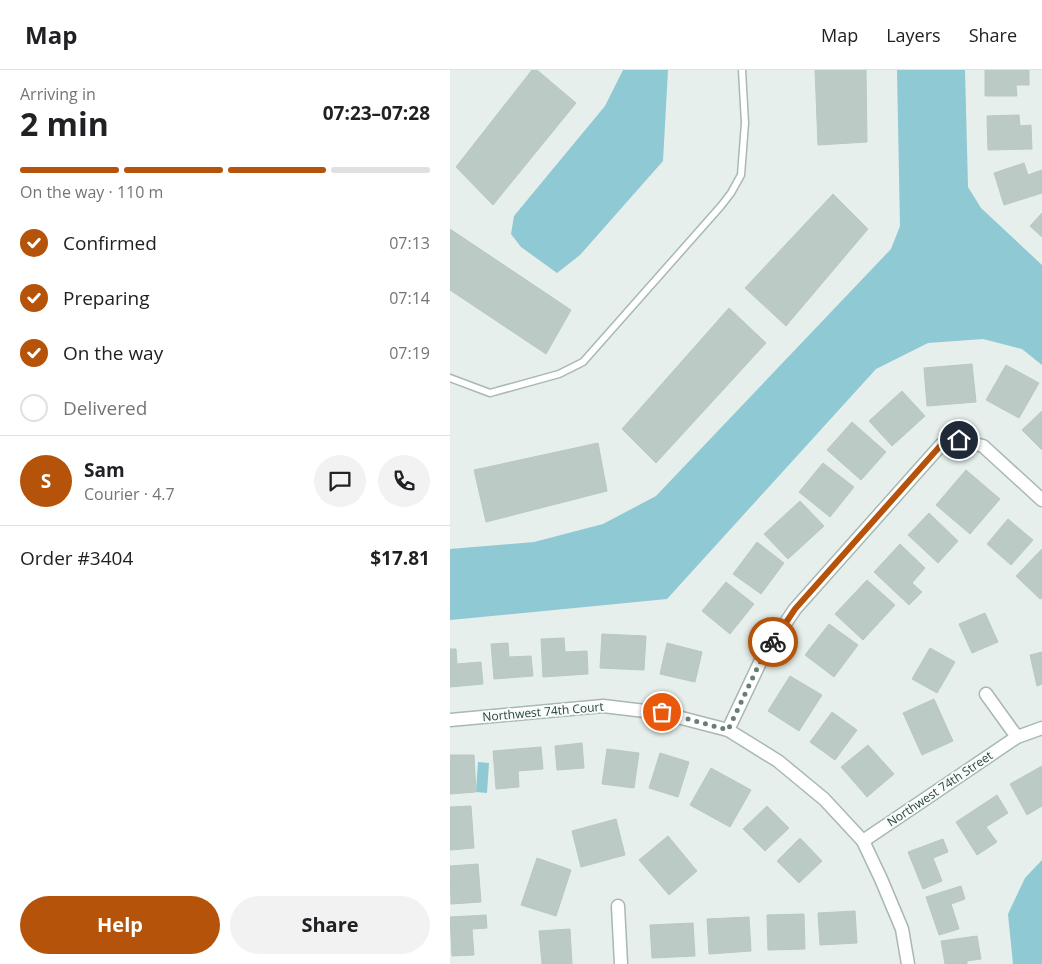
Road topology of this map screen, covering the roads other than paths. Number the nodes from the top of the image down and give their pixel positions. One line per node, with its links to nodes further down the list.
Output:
1 (742, 70): 2 (lane)
2 (450, 378)
3 (1042, 500): 7 (street)
4 (986, 694): 8 (street)
5 (450, 720): 7 (street, Northwest 74th Court)
6 (1042, 728): 8 (street, Northwest 74th Street)
7 (728, 730): 9 (street, Northwest 74th Court)
8 (1017, 737): 9 (street, Northwest 74th Street)
9 (863, 841): 12 (street, Northwest 74th Court)
10 (618, 906): 11 (street)
11 (621, 964)
12 (908, 964)

